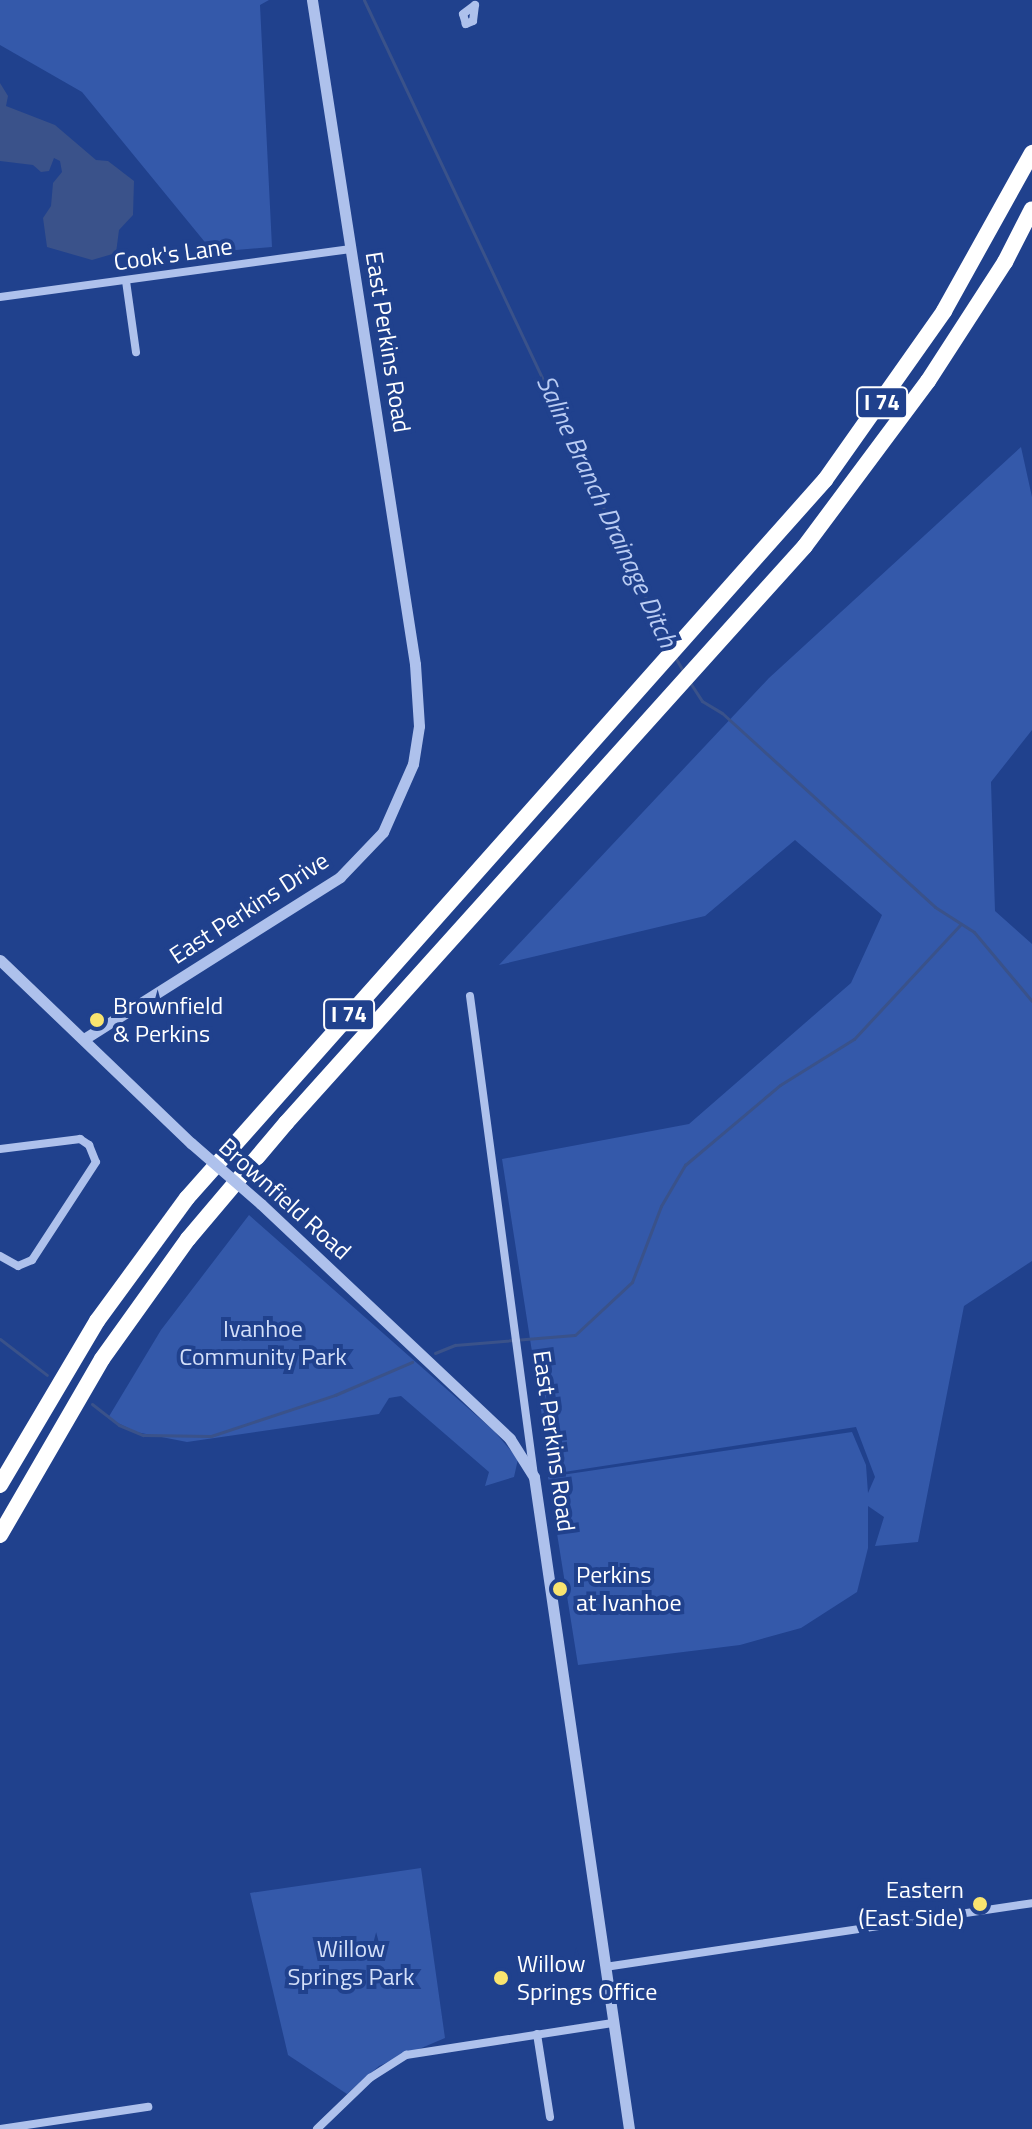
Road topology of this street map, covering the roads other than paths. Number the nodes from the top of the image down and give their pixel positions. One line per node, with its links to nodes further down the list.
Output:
1 (312, 0): 5 (street, East Perkins Road)
2 (1032, 153): 17 (highway, I 74)
3 (1032, 209): 6 (highway, I 74)
4 (1032, 226): 6 (highway)
5 (351, 249): 7 (street, Cook's Lane); 10 (street, East Perkins Road)
6 (1005, 262): 18 (highway, I 74)
7 (126, 281): 8 (street, Cook's Lane); 9 (street)
8 (0, 297)
9 (136, 352)
10 (418, 690): 13 (street, East Perkins Drive)
11 (0, 960): 13 (street, Brownfield Road)
12 (470, 996): 16 (street, East Perkins Road)
13 (84, 1039): 16 (street, Brownfield Road, bridge)
14 (0, 1149): 15 (street)
15 (0, 1256)
16 (534, 1477): 20 (street, East Perkins Road)
17 (0, 1485)
18 (0, 1535)
19 (1032, 1903): 20 (street)
20 (605, 1967): 21 (street, East Perkins Road)
21 (613, 2023): 22 (street); 27 (street, East Perkins Road)
22 (537, 2034): 24 (street); 26 (street)
23 (148, 2107): 25 (street)
24 (550, 2117)
25 (0, 2129)
26 (317, 2129)
27 (629, 2129)

